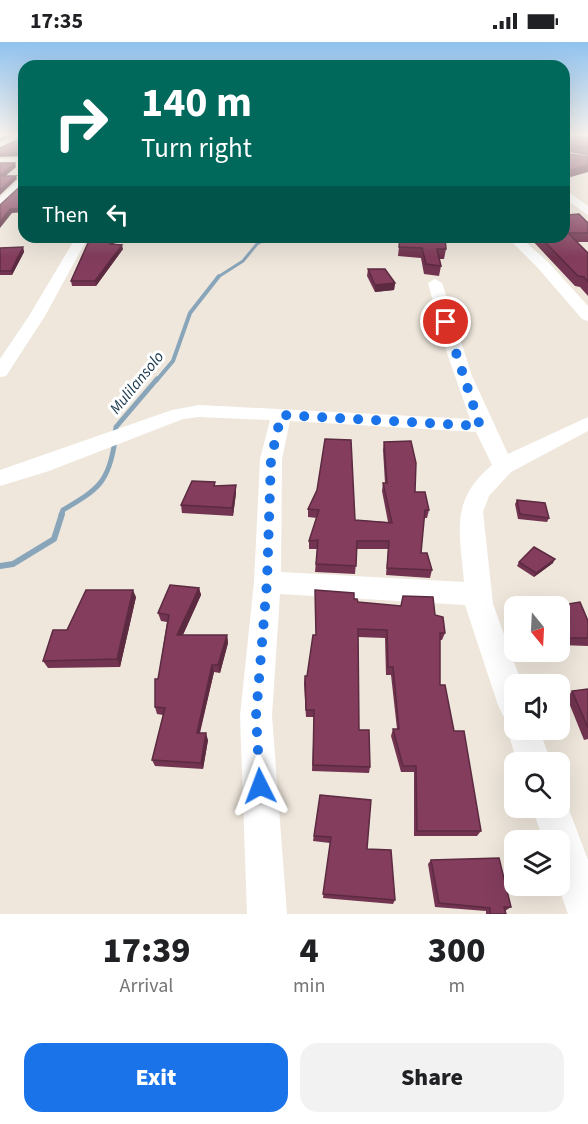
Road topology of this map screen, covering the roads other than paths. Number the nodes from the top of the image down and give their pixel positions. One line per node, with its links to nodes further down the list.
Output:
1 (18, 186): 3 (street)
2 (570, 197): 4 (street)
3 (0, 205)
4 (588, 212)
5 (79, 243): 9 (street)
6 (519, 243): 8 (street)
7 (435, 283): 12 (street)
8 (588, 316)
9 (0, 372)
10 (281, 415): 12 (street); 14 (street); 15 (street)
11 (588, 423): 13 (street)
12 (480, 426): 13 (street)
13 (503, 465): 16 (street)
14 (0, 478)
15 (267, 582): 16 (street); 19 (street)
16 (478, 594): 17 (street)
17 (504, 674)
18 (554, 818): 20 (street)
19 (267, 914)
20 (588, 914)

